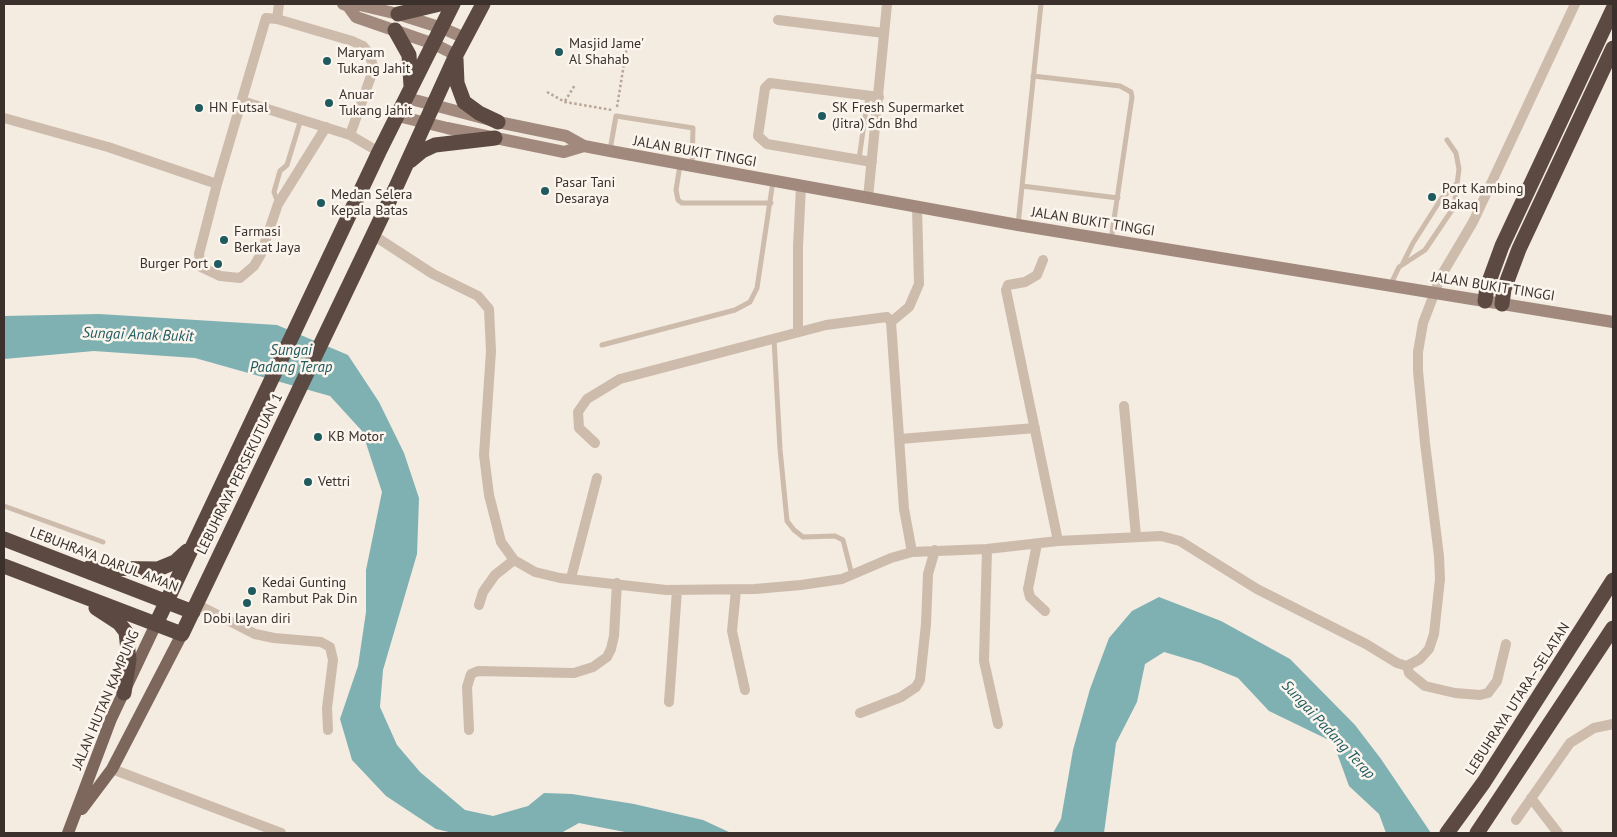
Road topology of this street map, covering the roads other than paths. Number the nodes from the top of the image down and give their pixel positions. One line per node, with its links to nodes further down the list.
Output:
1 (279, 4): 11 (street)
2 (440, 4): 10 (highway)
3 (453, 4): 13 (highway, LEBUHRAYA PERSEKUTUAN 1)
4 (483, 4): 16 (highway, LEBUHRAYA PERSEKUTUAN 1)
5 (887, 4): 15 (street)
6 (1041, 4): 20 (lane)
7 (1575, 4): 58 (street)
8 (346, 5): 10 (main road); 14 (main road)
9 (1613, 9): 59 (highway)
10 (398, 14): 13 (main road)
11 (277, 19): 24 (street); 32 (street)
12 (778, 20): 15 (street)
13 (442, 28): 16 (main road); 17 (highway, LEBUHRAYA PERSEKUTUAN 1)
14 (395, 30): 17 (main road); 21 (highway)
15 (884, 33): 23 (street)
16 (465, 38): 19 (highway, LEBUHRAYA PERSEKUTUAN 1)
17 (434, 44): 19 (main road); 21 (highway, LEBUHRAYA PERSEKUTUAN 1)
18 (1613, 48): 60 (highway)
19 (456, 55): 25 (highway, LEBUHRAYA PERSEKUTUAN 1); 29 (highway)
20 (1034, 76): 46 (lane); 48 (lane)
21 (409, 94): 25 (main road, JALAN BUKIT TINGGI); 26 (highway, LEBUHRAYA PERSEKUTUAN 1)
22 (868, 96): 23 (street); 38 (lane); 38 (street)
23 (878, 97): 39 (street)
24 (242, 100): 28 (street); 43 (street)
25 (434, 105): 29 (main road, JALAN BUKIT TINGGI); 30 (highway, LEBUHRAYA PERSEKUTUAN 1)
26 (398, 116): 30 (main road, JALAN BUKIT TINGGI); 37 (highway, LEBUHRAYA PERSEKUTUAN 1)
27 (4, 118): 43 (street)
28 (302, 119): 31 (street); 50 (lane)
29 (498, 122): 35 (main road, JALAN BUKIT TINGGI)
30 (426, 123): 33 (main road, JALAN BUKIT TINGGI); 40 (highway, LEBUHRAYA PERSEKUTUAN 1)
31 (326, 127): 32 (street); 50 (street)
32 (350, 135): 37 (street)
33 (495, 138): 35 (main road, JALAN BUKIT TINGGI); 40 (highway)
34 (1447, 140): 44 (lane)
35 (584, 146): 36 (main road, JALAN BUKIT TINGGI)
36 (610, 151): 41 (main road, JALAN BUKIT TINGGI); 41 (lane)
37 (379, 152): 73 (highway, LEBUHRAYA PERSEKUTUAN 1)
38 (859, 160): 39 (street)
39 (872, 162): 47 (street)
40 (406, 165): 53 (highway, LEBUHRAYA PERSEKUTUAN 1)
41 (686, 165): 42 (main road, JALAN BUKIT TINGGI); 49 (lane)
42 (773, 181): 45 (main road, JALAN BUKIT TINGGI); 49 (lane)
43 (217, 184): 50 (street)
44 (1456, 184): 56 (lane); 56 (lane)
45 (801, 186): 47 (main road, JALAN BUKIT TINGGI); 63 (street)
46 (1022, 186): 48 (lane); 52 (lane)
47 (868, 198): 51 (main road, JALAN BUKIT TINGGI)
48 (1118, 198): 54 (lane)
49 (771, 203): 65 (lane)
50 (278, 204)
51 (917, 207): 52 (main road, JALAN BUKIT TINGGI); 61 (street)
52 (1018, 225): 54 (main road, JALAN BUKIT TINGGI)
53 (373, 235): 81 (street); 93 (highway, LEBUHRAYA PERSEKUTUAN 1)
54 (1111, 240): 57 (main road, JALAN BUKIT TINGGI)
55 (1044, 260): 67 (street)
56 (1403, 263): 57 (lane)
57 (1390, 286): 58 (main road, JALAN BUKIT TINGGI)
58 (1434, 293): 59 (main road, JALAN BUKIT TINGGI); 99 (street)
59 (1485, 301): 60 (main road, JALAN BUKIT TINGGI)
60 (1502, 304): 62 (main road, JALAN BUKIT TINGGI)
61 (891, 322): 63 (street); 68 (street)
62 (1613, 322)
63 (798, 332): 64 (street)
64 (774, 339): 69 (street); 84 (lane)
65 (602, 345)
66 (1124, 406): 72 (street)
67 (1035, 428): 68 (street); 75 (street)
68 (900, 439): 80 (street)
69 (595, 443)
70 (597, 478): 85 (street)
71 (4, 506): 76 (lane)
72 (1136, 536): 75 (street); 99 (street)
73 (197, 538): 83 (highway); 91 (highway, LEBUHRAYA PERSEKUTUAN 1)
74 (4, 539): 83 (highway, LEBUHRAYA DARUL AMAN)
75 (1058, 541): 77 (street)
76 (103, 542)
77 (1037, 544): 78 (street); 94 (street)
78 (986, 549): 79 (street); 104 (street)
79 (935, 550): 80 (street); 103 (street)
80 (912, 552): 84 (street)
81 (514, 560): 85 (street); 92 (street)
82 (4, 566): 88 (highway)
83 (77, 568): 91 (highway, LEBUHRAYA DARUL AMAN)
84 (852, 575): 90 (street)
85 (571, 578): 87 (street)
86 (1613, 580): 114 (highway, LEBUHRAYA UTARA–SELATAN)
87 (617, 583): 89 (street); 107 (street)
88 (68, 590): 95 (highway); 101 (highway)
89 (677, 590): 90 (street); 102 (street)
90 (736, 590): 100 (street)
91 (166, 602): 93 (highway, LEBUHRAYA DARUL AMAN); 95 (highway, LEBUHRAYA PERSEKUTUAN 1)
92 (479, 605)
93 (194, 608): 97 (highway, LEBUHRAYA PERSEKUTUAN 1); 106 (street)
94 (1046, 611)
95 (156, 624): 97 (highway); 101 (main road, JALAN HUTAN KAMPUNG)
96 (1613, 628): 115 (highway)
97 (182, 634): 108 (main road, JALAN HUTAN KAMPUNG)
98 (1506, 644): 99 (street)
99 (1407, 666)
100 (745, 690)
101 (124, 693): 110 (main road, JALAN HUTAN KAMPUNG)
102 (669, 702)
103 (860, 713)
104 (998, 724)
105 (1613, 724): 109 (street)
106 (328, 730)
107 (469, 730)
108 (112, 770): 110 (main road, JALAN HUTAN KAMPUNG); 113 (street)
109 (1531, 798): 111 (street); 116 (street)
110 (75, 818): 112 (main road, JALAN HUTAN KAMPUNG)
111 (1516, 820)
112 (68, 833)
113 (281, 833)
114 (1447, 833)
115 (1478, 833)
116 (1558, 833)

